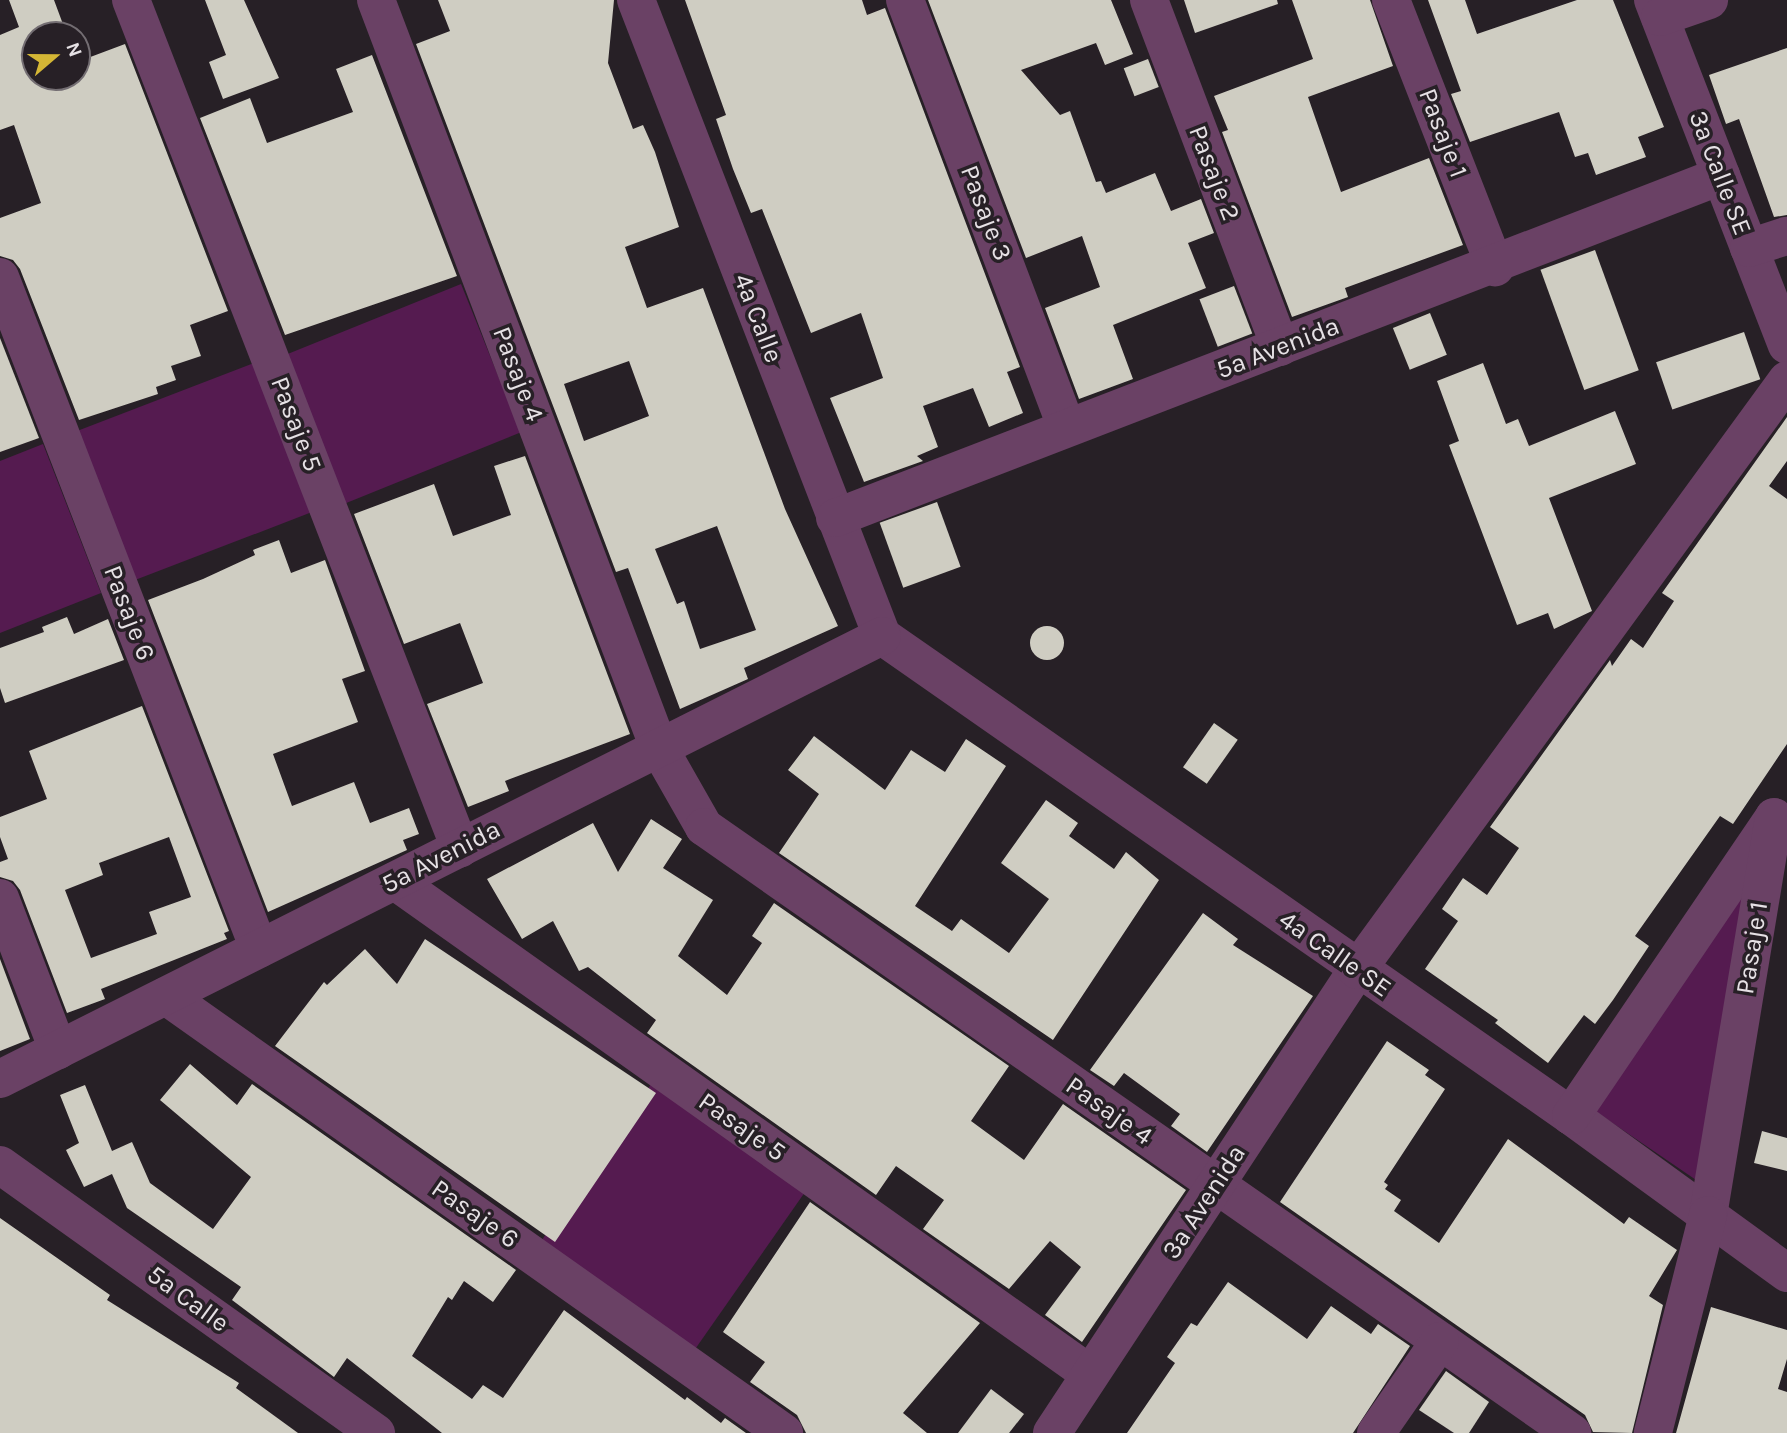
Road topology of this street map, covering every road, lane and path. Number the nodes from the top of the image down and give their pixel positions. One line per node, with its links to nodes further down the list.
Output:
1 (131, 0): 21 (street, Pasaje 5)
2 (376, 0): 20 (street, Pasaje 4)
3 (636, 0): 18 (street, 4a Calle)
4 (905, 0): 17 (street, Pasaje 3)
5 (1149, 0): 15 (street, Pasaje 2)
6 (1391, 0): 12 (street, Pasaje 1)
7 (1709, 0): 8 (street)
8 (1657, 9): 9 (street, 3a Calle SE)
9 (1721, 176): 11 (street, 3a Calle SE); 12 (street, 5a Avenida)
10 (1787, 236): 11 (street)
11 (1749, 248): 14 (street, 3a Calle SE)
12 (1495, 267): 15 (street, 5a Avenida)
13 (0, 277): 24 (street, Pasaje 6)
14 (1787, 345)
15 (1280, 347): 17 (street, 5a Avenida)
16 (1787, 380): 25 (street, 3a Avenida)
17 (1066, 427): 18 (street, 5a Avenida)
18 (835, 518): 19 (street, 4a Calle)
19 (882, 636): 20 (street, 5a Avenida); 25 (street, 4a Calle SE)
20 (665, 758): 21 (street, 5a Avenida); 31 (street, Pasaje 4)
21 (460, 848): 22 (street, 5a Avenida)
22 (395, 881): 24 (street, 5a Avenida); 35 (street, Pasaje 5)
23 (0, 898): 27 (street)
24 (259, 949): 26 (street, 5a Avenida)
25 (1357, 970): 29 (street, 4a Calle SE); 31 (street, 3a Avenida)
26 (166, 996): 27 (street, 5a Avenida); 37 (street, Pasaje 6)
27 (58, 1050): 28 (street, 5a Avenida)
28 (0, 1079)
29 (1571, 1116): 32 (street, 4a Calle SE); 32 (street, Pasaje 1)
30 (0, 1165): 36 (street, 5a Calle)
31 (1215, 1185): 34 (street, Pasaje 4); 35 (street, 3a Avenida)
32 (1708, 1215): 33 (street, 4a Calle SE); 41 (street, Pasaje 1)
33 (1787, 1273)
34 (1440, 1341): 39 (street); 40 (street, Pasaje 4)
35 (1090, 1374): 38 (street, 3a Avenida)
36 (376, 1433)
37 (784, 1433)
38 (1052, 1433)
39 (1376, 1433)
40 (1572, 1433)
41 (1653, 1433)

